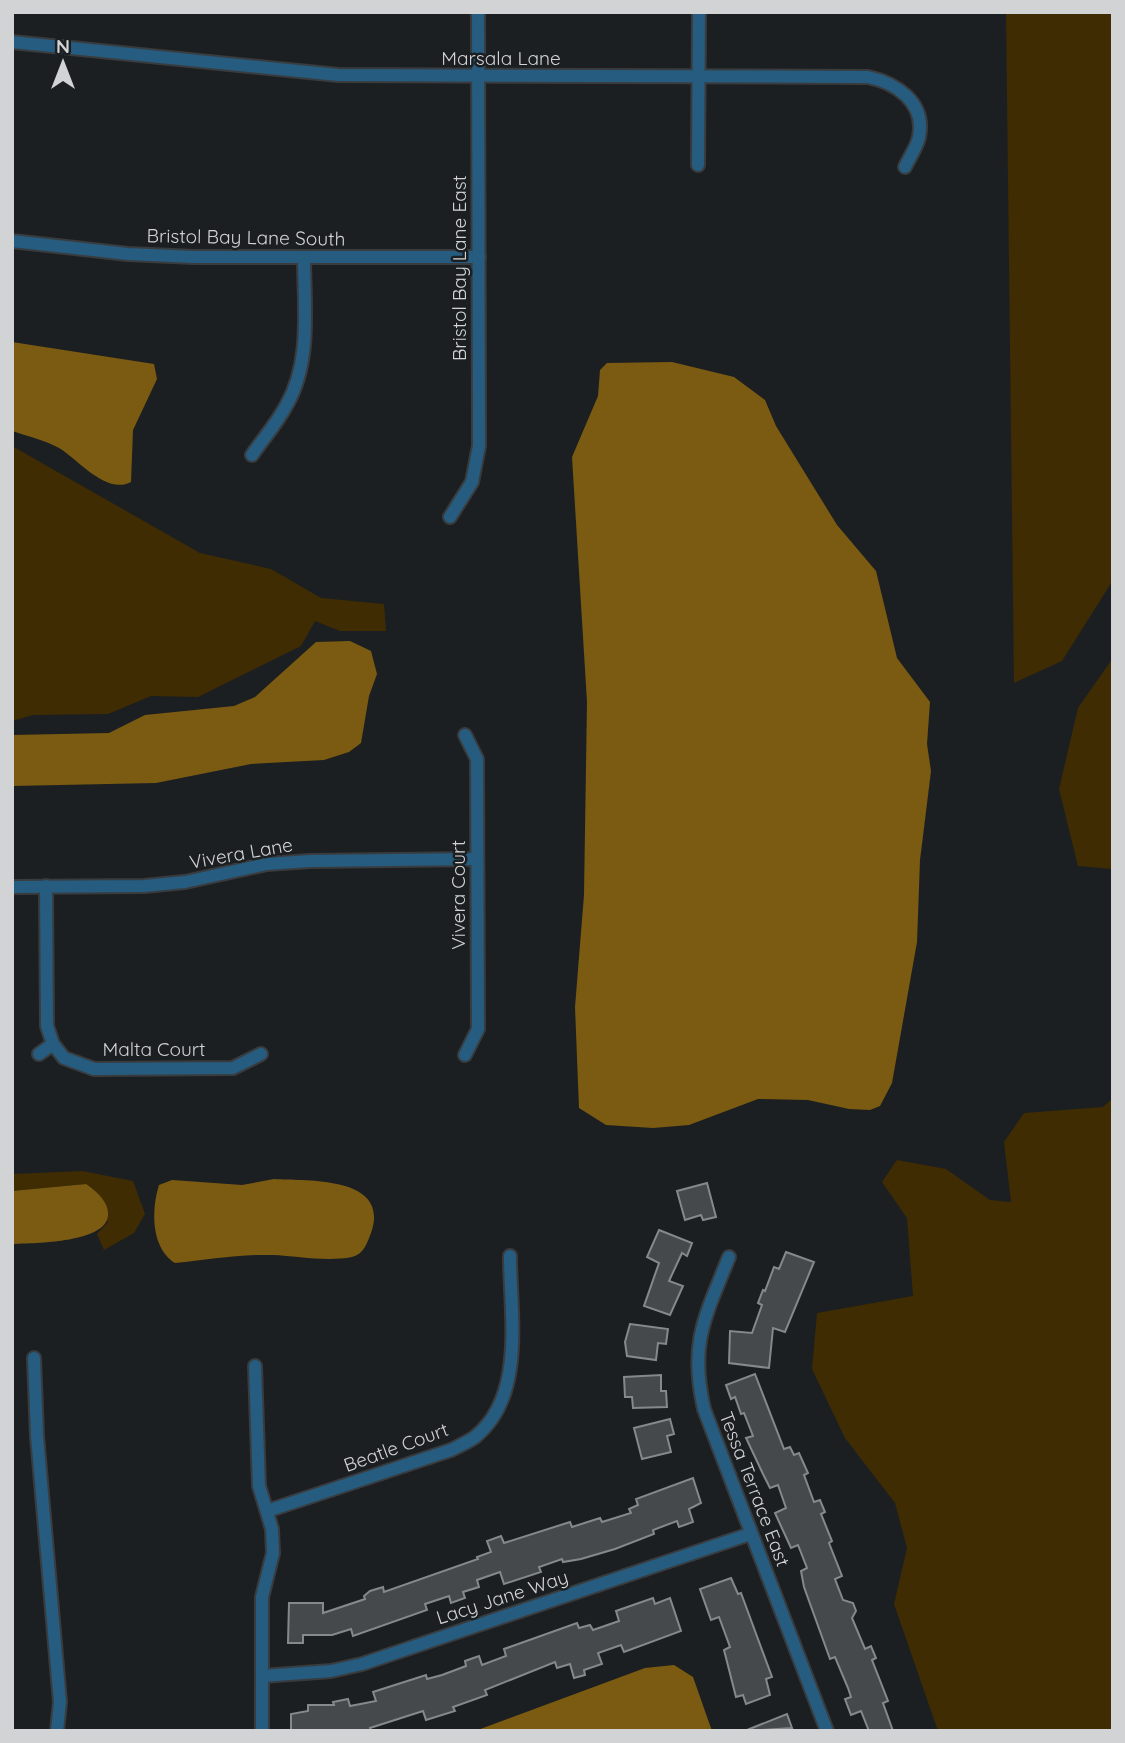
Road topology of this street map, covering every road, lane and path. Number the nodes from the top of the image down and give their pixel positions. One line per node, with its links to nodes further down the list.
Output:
1 (478, 12): 5 (street, Bristol Bay Lane East)
2 (699, 12): 4 (street)
3 (12, 42): 5 (street, Marsala Lane)
4 (698, 76): 5 (street, Marsala Lane); 6 (street); 7 (street, Marsala Lane)
5 (478, 78): 10 (street, Bristol Bay Lane East)
6 (698, 165)
7 (905, 167)
8 (12, 241): 9 (street, Bristol Bay Lane South)
9 (304, 257): 10 (street, Bristol Bay Lane South); 11 (street)
10 (479, 257): 12 (street, Bristol Bay Lane East)
11 (252, 454)
12 (450, 517)
13 (465, 735): 14 (street, Vivera Court)
14 (477, 859): 16 (street, Vivera Lane); 20 (street, Vivera Court)
15 (12, 887): 16 (street, Vivera Lane)
16 (46, 887): 17 (street)
17 (53, 1044): 18 (street); 19 (street, Malta Court)
18 (39, 1054)
19 (261, 1054)
20 (465, 1055)
21 (510, 1256): 25 (street, Beatle Court)
22 (729, 1258): 26 (street, Tessa Terrace East)
23 (34, 1358): 28 (street)
24 (255, 1366): 25 (street)
25 (267, 1511): 27 (street)
26 (750, 1534): 27 (street, Lacy Jane Way); 30 (street, Tessa Terrace East)
27 (262, 1676): 29 (street)
28 (58, 1731)
29 (262, 1731)
30 (827, 1731)

